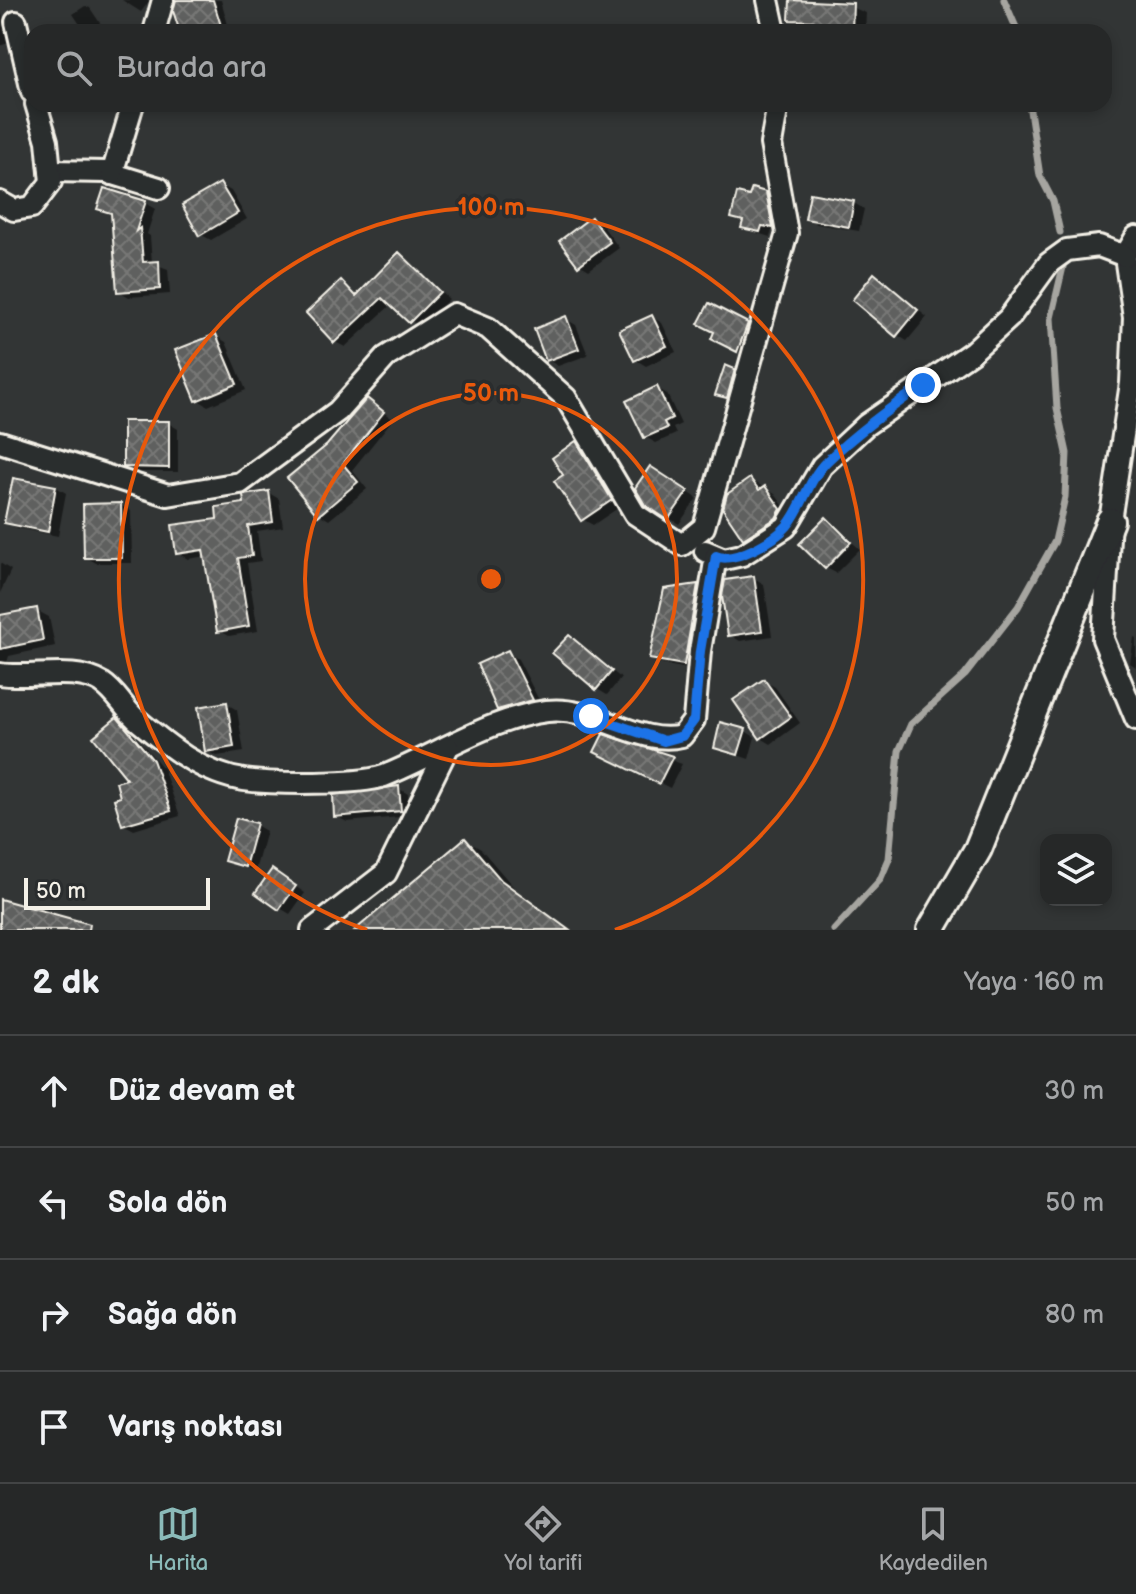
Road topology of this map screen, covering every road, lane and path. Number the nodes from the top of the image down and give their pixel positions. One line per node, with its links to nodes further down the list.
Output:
1 (163, 0): 4 (street)
2 (768, 0): 5 (street)
3 (16, 22): 6 (street)
4 (156, 24)
5 (773, 24)
6 (24, 57)
7 (38, 112): 10 (street)
8 (131, 112): 11 (street)
9 (777, 112): 18 (street)
10 (50, 171): 11 (street); 13 (street)
11 (112, 174): 12 (street)
12 (159, 188)
13 (0, 202)
14 (1136, 237): 15 (street)
15 (1125, 256): 17 (street); 19 (street)
16 (1, 441): 18 (street)
17 (1110, 521): 21 (street); 24 (street)
18 (682, 545): 19 (street)
19 (716, 556): 22 (street)
20 (0, 674): 22 (street)
21 (1136, 719)
22 (448, 747): 23 (street)
23 (312, 930)
24 (931, 930)

